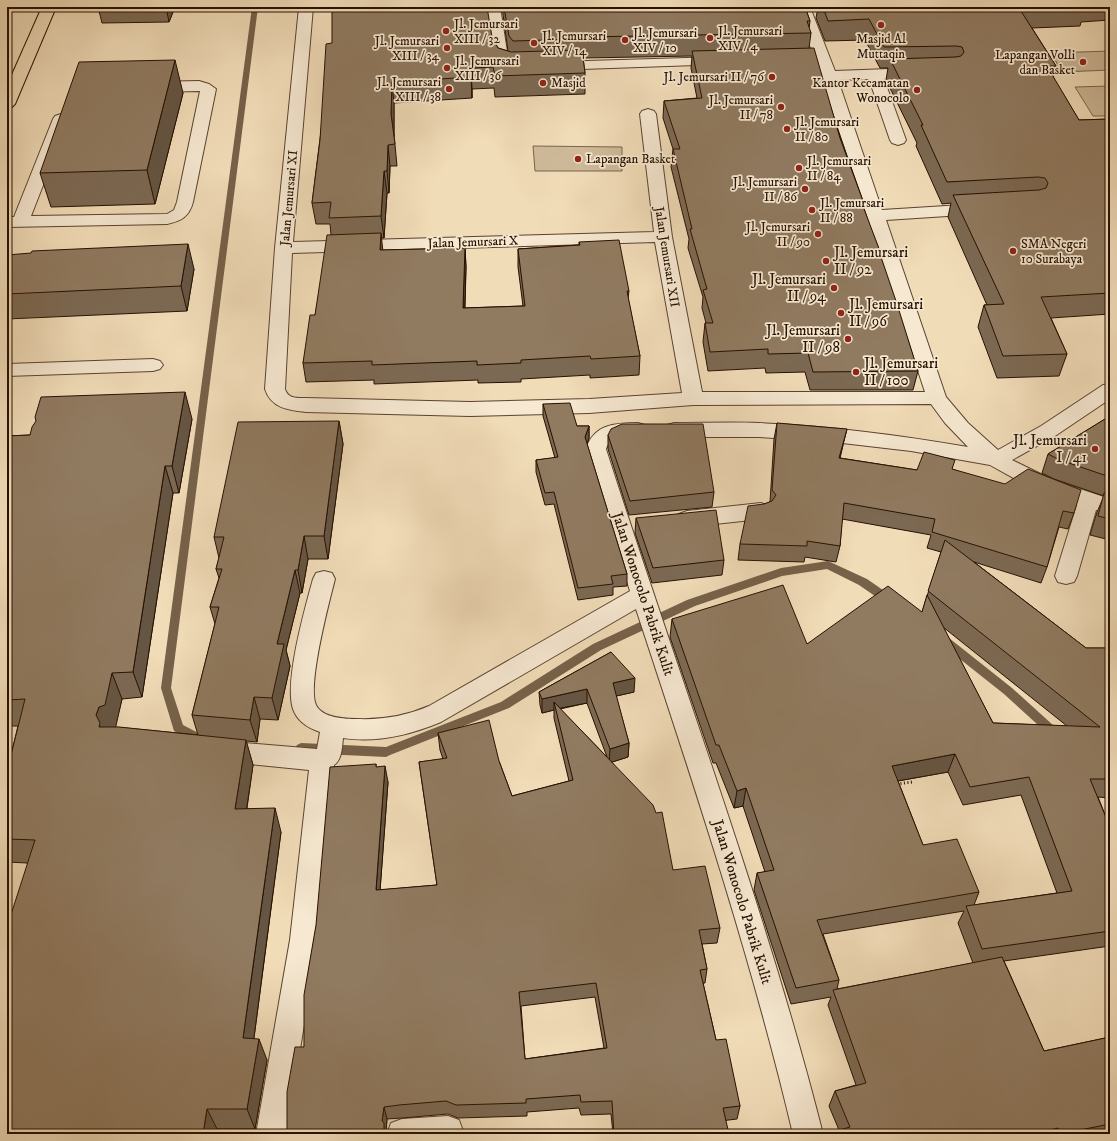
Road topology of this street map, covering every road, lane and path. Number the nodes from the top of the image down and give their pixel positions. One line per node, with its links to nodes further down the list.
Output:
1 (49, 7): 11 (main road)
2 (306, 7): 21 (street, Jalan Jemursari XI)
3 (493, 7): 7 (street)
4 (809, 11): 6 (street)
5 (807, 59): 6 (street)
6 (824, 59): 10 (street)
7 (738, 61)
8 (928, 73): 9 (street)
9 (875, 75): 10 (street); 16 (street)
10 (829, 76): 18 (street)
11 (11, 88): 13 (main road)
12 (138, 88): 19 (street)
13 (7, 104)
14 (66, 105): 19 (street)
15 (648, 114): 20 (street, Jalan Jemursari XII)
16 (898, 140)
17 (994, 208): 18 (street)
18 (876, 215): 25 (street)
19 (13, 222)
20 (662, 237): 21 (street, Jalan Jemursari X); 26 (street, Jalan Jemursari XII)
21 (284, 248): 26 (street, Jalan Jemursari XI)
22 (153, 365): 23 (street)
23 (7, 370)
24 (1110, 390): 27 (street)
25 (937, 398): 26 (street); 27 (street)
26 (693, 399)
27 (997, 459): 28 (street); 34 (street, Jalan Wonocolo Pabrik Kulit)
28 (1089, 501): 29 (street); 32 (street)
29 (1110, 507)
30 (761, 511): 31 (street)
31 (667, 521)
32 (1066, 576)
33 (324, 579): 35 (street)
34 (644, 598): 35 (street); 42 (street, Jalan Wonocolo Pabrik Kulit)
35 (329, 744): 36 (street); 40 (street)
36 (198, 749)
37 (912, 782): 38 (path)
38 (890, 785)
39 (448, 1131): 41 (street)
40 (271, 1134)
41 (402, 1134)
42 (808, 1134)

